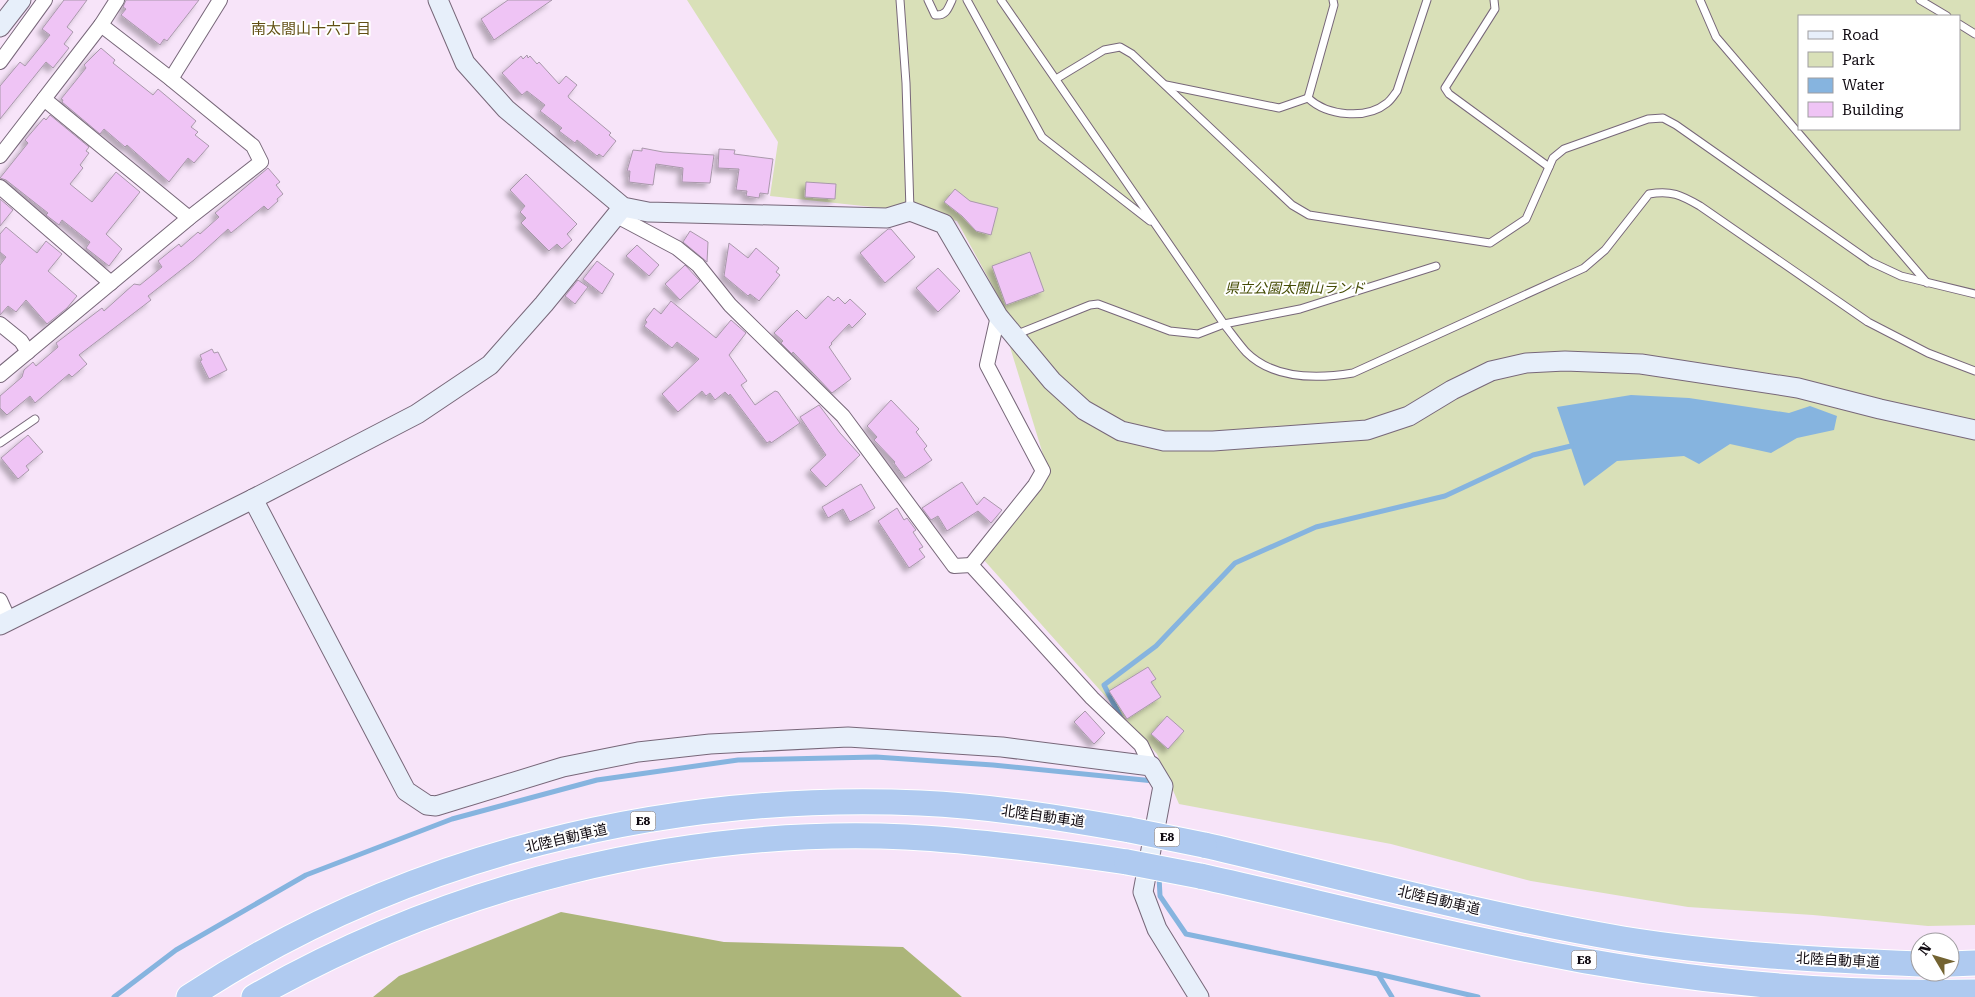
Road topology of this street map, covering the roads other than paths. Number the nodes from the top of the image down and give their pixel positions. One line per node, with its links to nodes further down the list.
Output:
1 (20, 0): 19 (street)
2 (45, 0): 21 (street)
3 (117, 0): 17 (street)
4 (220, 0): 22 (street)
5 (438, 0): 30 (street)
6 (900, 0): 31 (lane)
7 (928, 0): 8 (lane)
8 (952, 0)
9 (967, 0): 33 (lane)
10 (1002, 0): 23 (lane)
11 (1332, 0): 25 (lane)
12 (1427, 0): 25 (lane)
13 (1494, 0): 28 (lane)
14 (1700, 0): 36 (lane)
15 (1920, 0): 16 (lane)
16 (1945, 15)
17 (101, 25): 22 (street); 26 (street)
18 (1960, 25): 20 (lane)
19 (0, 27)
20 (1975, 34)
21 (0, 62)
22 (171, 79): 32 (street)
23 (1056, 79): 24 (lane); 33 (lane)
24 (1165, 85): 25 (lane); 28 (lane)
25 (1308, 98)
26 (44, 99): 27 (street); 32 (street)
27 (0, 156)
28 (1549, 167): 36 (lane)
29 (0, 187): 35 (street)
30 (619, 211): 31 (street); 48 (street); 49 (street)
31 (910, 211): 38 (street)
32 (188, 218): 35 (street)
33 (1157, 226): 40 (lane)
34 (1436, 266): 40 (lane)
35 (111, 283): 42 (street)
36 (1928, 283): 37 (lane)
37 (1975, 294)
38 (998, 316): 41 (street); 49 (street)
39 (0, 324): 42 (street)
40 (1224, 324): 41 (lane); 43 (lane)
41 (1015, 335): 46 (street)
42 (28, 352): 44 (street)
43 (1975, 371)
44 (0, 375)
45 (35, 419): 47 (lane)
46 (1975, 430)
47 (0, 443)
48 (253, 499): 51 (street); 52 (street)
49 (971, 565): 52 (street)
50 (0, 600): 51 (street)
51 (5, 622)
52 (1151, 766): 59 (street)
53 (1910, 964): 57 (highway, 北陸自動車道 / E8, bridge)
54 (1960, 964): 55 (highway)
55 (1975, 964)
56 (1975, 992): 58 (highway, 北陸自動車道 / E8, bridge)
57 (189, 997)
58 (254, 997)
59 (1199, 997)

